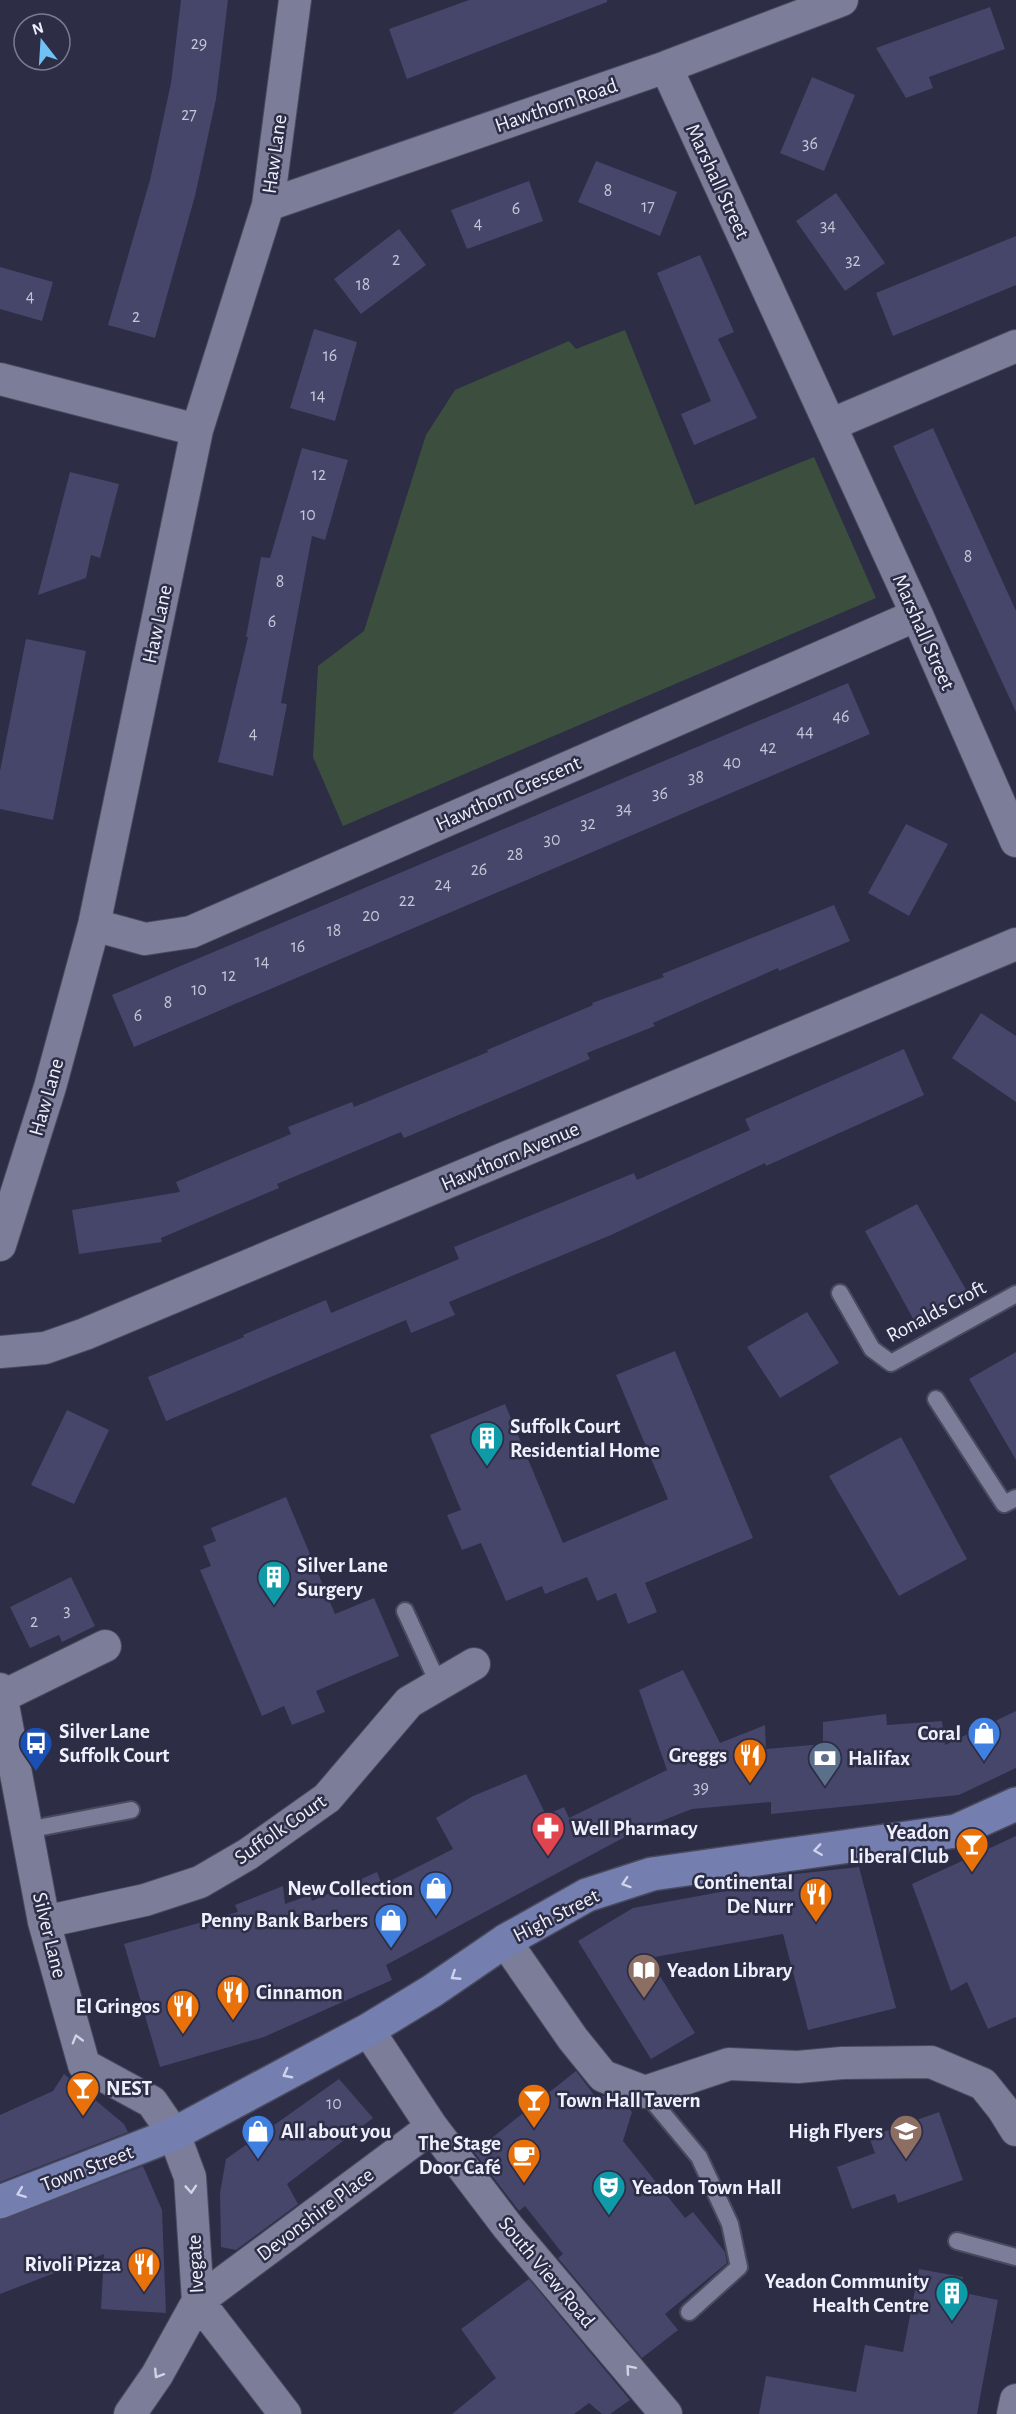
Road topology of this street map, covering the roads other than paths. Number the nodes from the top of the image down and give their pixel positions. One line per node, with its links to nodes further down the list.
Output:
1 (295, 0): 4 (street, Haw Lane)
2 (842, 0): 3 (street, Hawthorn Road)
3 (666, 68): 4 (street, Hawthorn Road); 7 (street, Marshall Street)
4 (268, 205): 8 (street, Haw Lane)
5 (1016, 346): 7 (street)
6 (0, 379): 8 (street)
7 (830, 425): 9 (street, Marshall Street)
8 (197, 430): 11 (street, Haw Lane)
9 (917, 615): 10 (street, Marshall Street); 11 (street, Hawthorn Crescent)
10 (1016, 841)
11 (94, 925): 13 (street, Haw Lane)
12 (1016, 944): 16 (street, Hawthorn Avenue)
13 (0, 1245)
14 (840, 1293): 15 (lane, Ronalds Croft)
15 (1016, 1294)
16 (0, 1352)
17 (936, 1399): 18 (lane)
18 (1016, 1498)
19 (405, 1611): 22 (lane)
20 (105, 1646): 23 (street)
21 (474, 1664): 22 (street, Suffolk Court)
22 (438, 1685): 27 (street, Suffolk Court)
23 (1, 1693): 26 (street, Silver Lane)
24 (1016, 1804): 28 (street, High Street, one-way to 28)
25 (131, 1810): 26 (lane)
26 (27, 1830): 27 (street, Silver Lane)
27 (44, 1922): 33 (street, Silver Lane, one-way to 27)
28 (505, 1941): 29 (street, High Street, one-way to 29); 30 (street)
29 (368, 2030): 31 (street, South View Road); 33 (street, High Street, one-way to 33)
30 (645, 2092): 32 (street); 38 (lane)
31 (432, 2127): 37 (street, Devonshire Place); 42 (street, South View Road, one-way to 31)
32 (1016, 2130)
33 (174, 2134): 34 (street, Town Street, one-way to 34); 37 (street, Ivegate, one-way to 37)
34 (0, 2202)
35 (957, 2241): 36 (lane)
36 (1016, 2257)
37 (198, 2301): 40 (street, Ivegate, one-way to 40); 41 (street)
38 (689, 2312)
39 (1016, 2400): 43 (street)
40 (130, 2414)
41 (285, 2414)
42 (666, 2414)
43 (1013, 2414)

